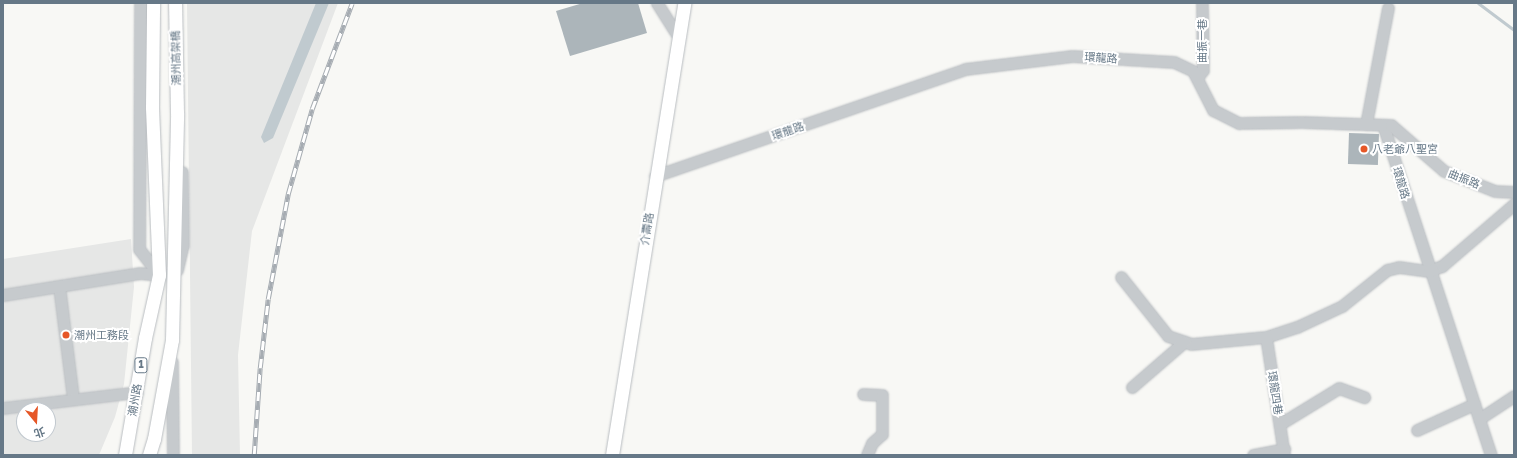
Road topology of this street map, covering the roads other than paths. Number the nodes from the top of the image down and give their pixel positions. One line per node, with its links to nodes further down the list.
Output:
1 (140, 3): 17 (street)
2 (153, 3): 17 (main road, 潮州高架橋)
3 (175, 3): 19 (main road, 潮州高架橋)
4 (180, 3): 19 (street)
5 (657, 3): 9 (street)
6 (684, 3): 9 (main road, 介壽路)
7 (1202, 3): 10 (street, 曲振一巷)
8 (1388, 8): 11 (street)
9 (679, 38): 13 (main road, 介壽路)
10 (1197, 78): 11 (street, 環龍路); 13 (street, 環龍路)
11 (1366, 124): 12 (street, 環龍路)
12 (1383, 125): 14 (street, 曲振路); 16 (street, 環龍路)
13 (655, 176): 40 (main road, 介壽路)
14 (1514, 192)
15 (1514, 204): 16 (street)
16 (1429, 271): 22 (street); 31 (street, 環龍路)
17 (159, 275): 19 (main road); 20 (street); 26 (main road, 潮州路 / 1)
18 (1121, 277): 24 (street)
19 (175, 278): 23 (main road)
20 (59, 286): 21 (street); 30 (street)
21 (3, 295)
22 (1266, 337): 24 (street); 34 (street, 環龍四巷)
23 (172, 340): 38 (main road); 39 (street)
24 (1184, 342): 25 (street)
25 (1132, 387)
26 (137, 392): 30 (street); 37 (main road, 潮州路 / 1)
27 (863, 394): 41 (street)
28 (1514, 396): 33 (street)
29 (1364, 397): 34 (street)
30 (73, 398): 32 (street)
31 (1474, 404): 33 (street, 環龍路); 35 (street)
32 (3, 408)
33 (1479, 419): 43 (street, 環龍路)
34 (1280, 424): 36 (street, 環龍四巷)
35 (1417, 430)
36 (1284, 452): 42 (street, 環龍四巷)
37 (125, 455)
38 (149, 455)
39 (173, 455)
40 (612, 455)
41 (867, 455)
42 (1253, 455)
43 (1491, 455)

